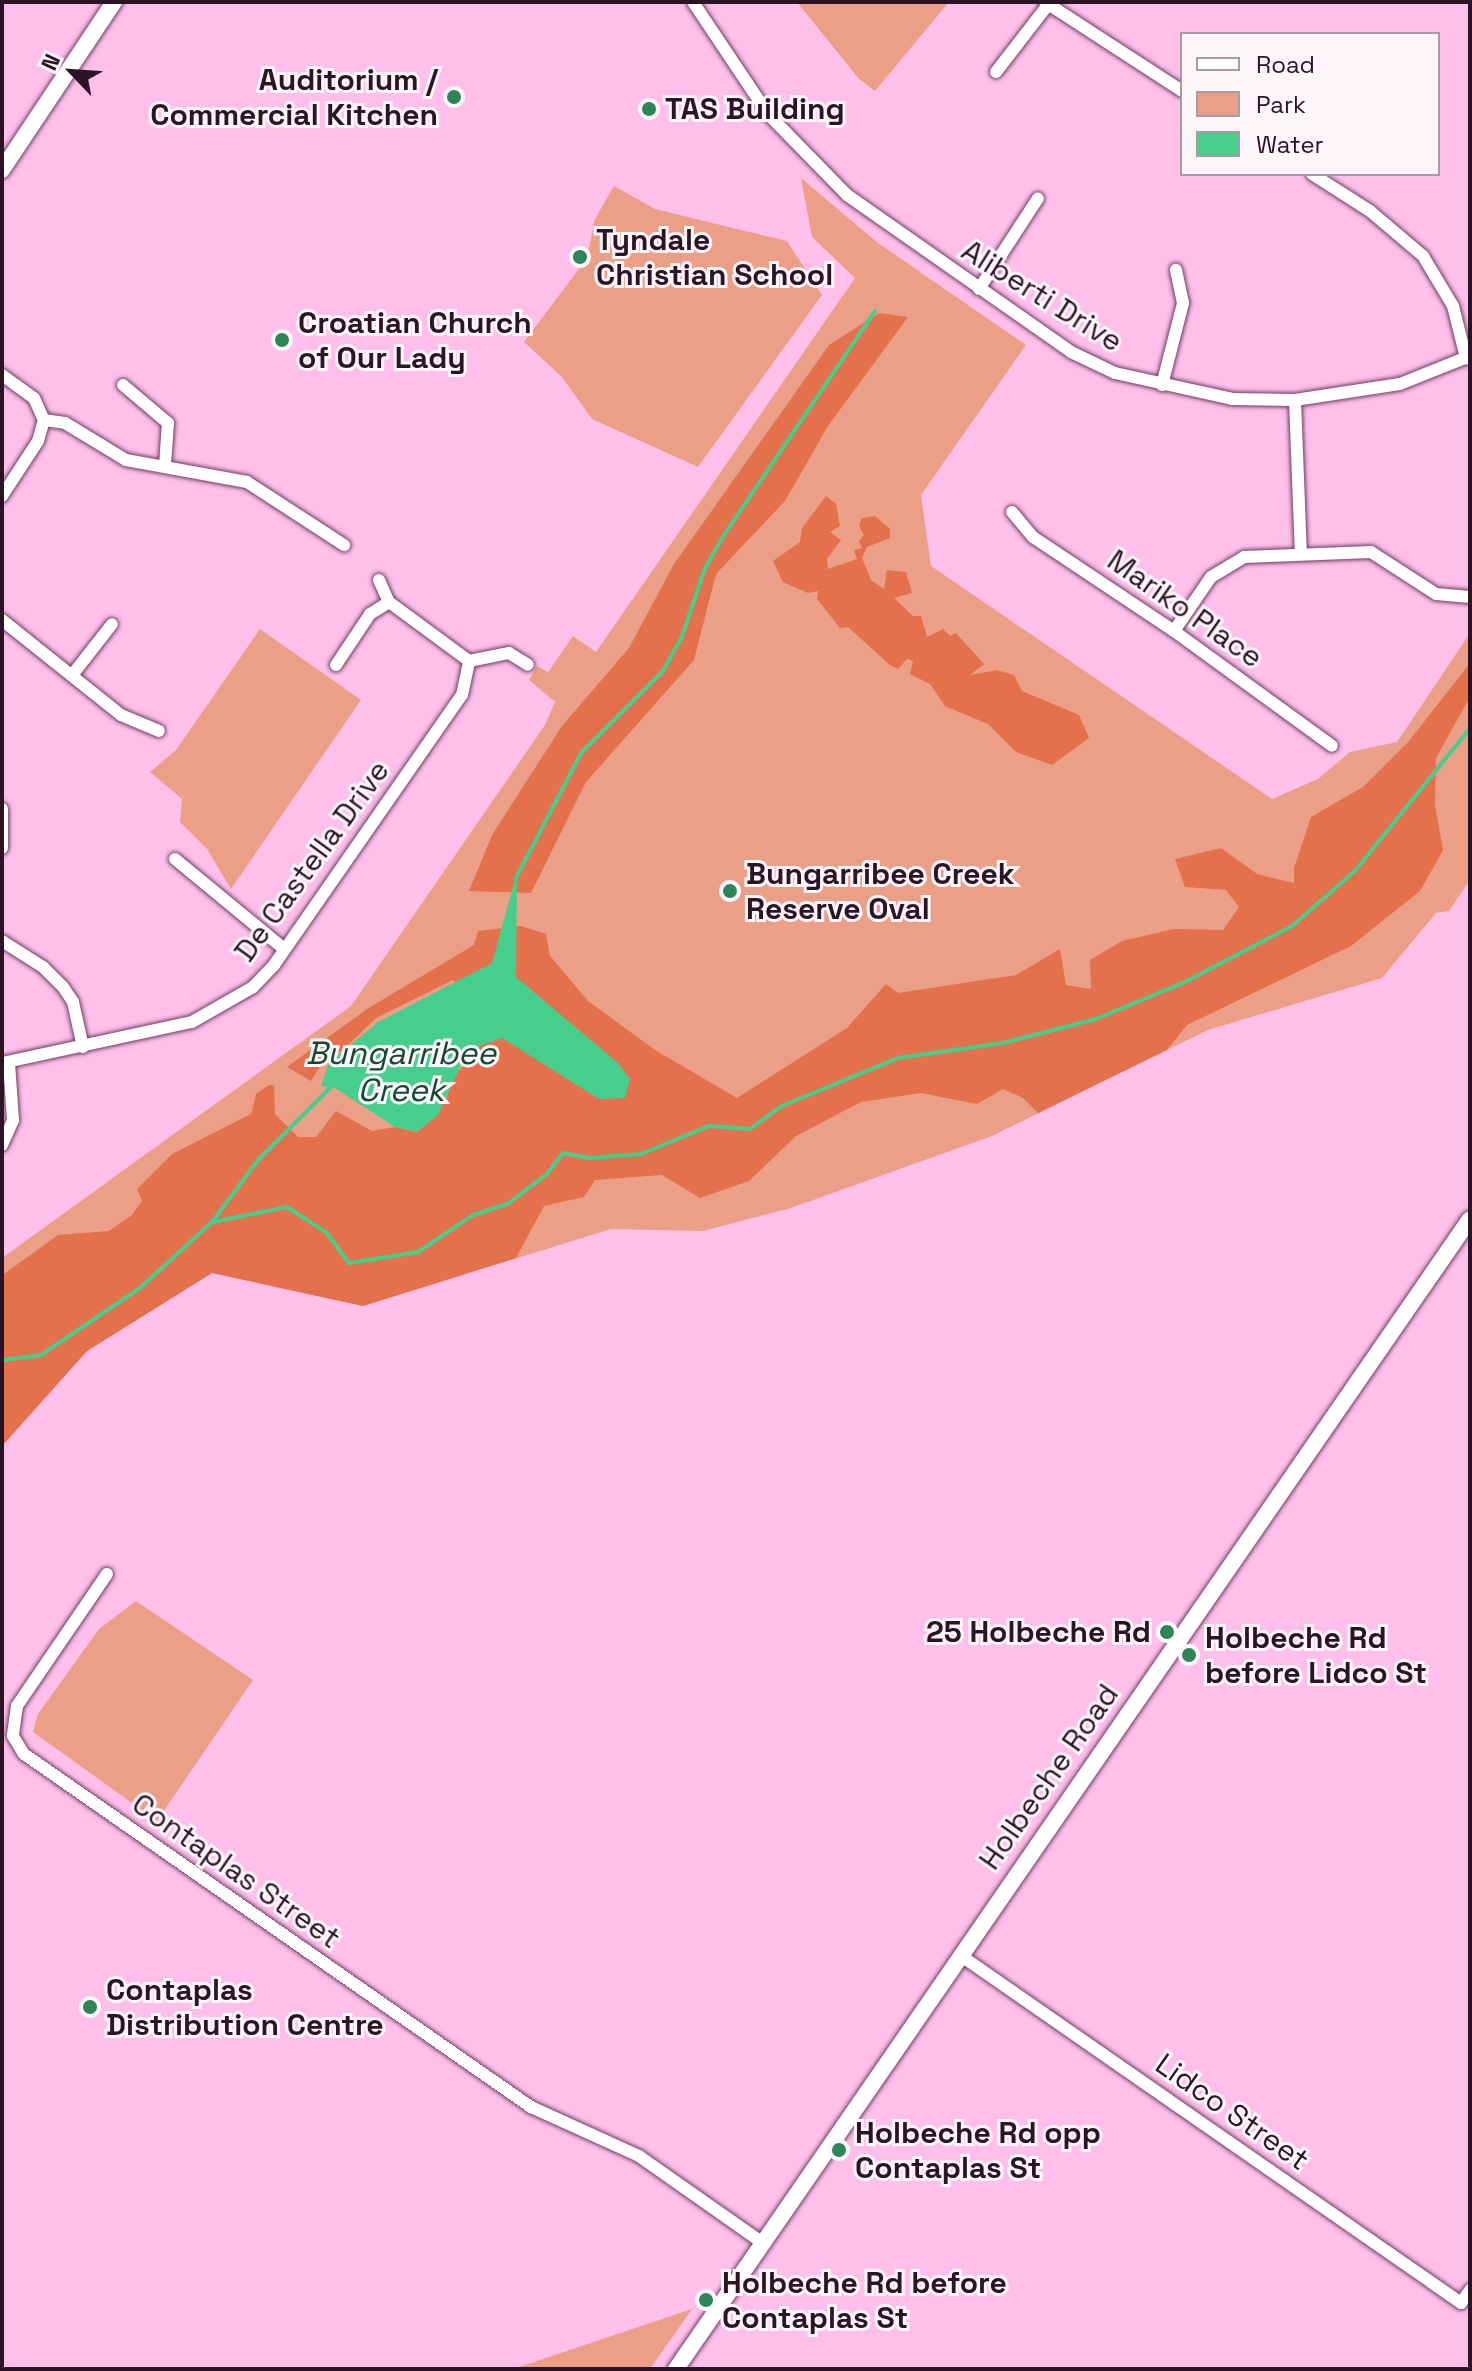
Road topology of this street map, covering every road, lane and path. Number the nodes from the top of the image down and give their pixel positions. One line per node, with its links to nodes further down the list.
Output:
1 (114, 2): 6 (street)
2 (693, 2): 10 (street, Aliberti Drive)
3 (1046, 4): 4 (street); 5 (street)
4 (996, 72)
5 (1180, 90)
6 (2, 170)
7 (1315, 176): 11 (street)
8 (1038, 198): 10 (street)
9 (1176, 270): 14 (street)
10 (979, 289): 14 (street, Aliberti Drive)
11 (1468, 357): 15 (street, Aliberti Drive)
12 (2, 375): 16 (street)
13 (123, 385): 17 (street)
14 (1162, 385): 15 (street, Aliberti Drive)
15 (1295, 400): 21 (street)
16 (44, 420): 17 (street); 18 (street)
17 (165, 465): 20 (street)
18 (2, 496)
19 (1012, 512): 27 (street, Mariko Place)
20 (344, 545)
21 (1301, 553): 23 (street); 27 (street)
22 (379, 580): 24 (street)
23 (1470, 597)
24 (389, 602): 28 (street); 29 (street)
25 (2, 620): 31 (street)
26 (112, 624): 31 (street)
27 (1174, 631): 33 (street, Mariko Place)
28 (469, 661): 30 (street); 38 (street, De Castella Drive)
29 (336, 665)
30 (528, 665)
31 (73, 674): 32 (street)
32 (159, 731)
33 (1332, 746)
34 (4, 809): 35 (street)
35 (2, 848)
36 (175, 859): 38 (street)
37 (2, 941): 39 (street)
38 (284, 949): 39 (street, De Castella Drive)
39 (83, 1047): 40 (street, De Castella Drive)
40 (5, 1063): 41 (street)
41 (2, 1145)
42 (1470, 1219): 44 (street, Holbeche Road)
43 (107, 1574): 45 (street, Contaplas Street)
44 (960, 1955): 45 (street, Holbeche Road); 46 (street, Lidco Street)
45 (763, 2243): 47 (street, Holbeche Road)
46 (1470, 2290)
47 (676, 2369)

